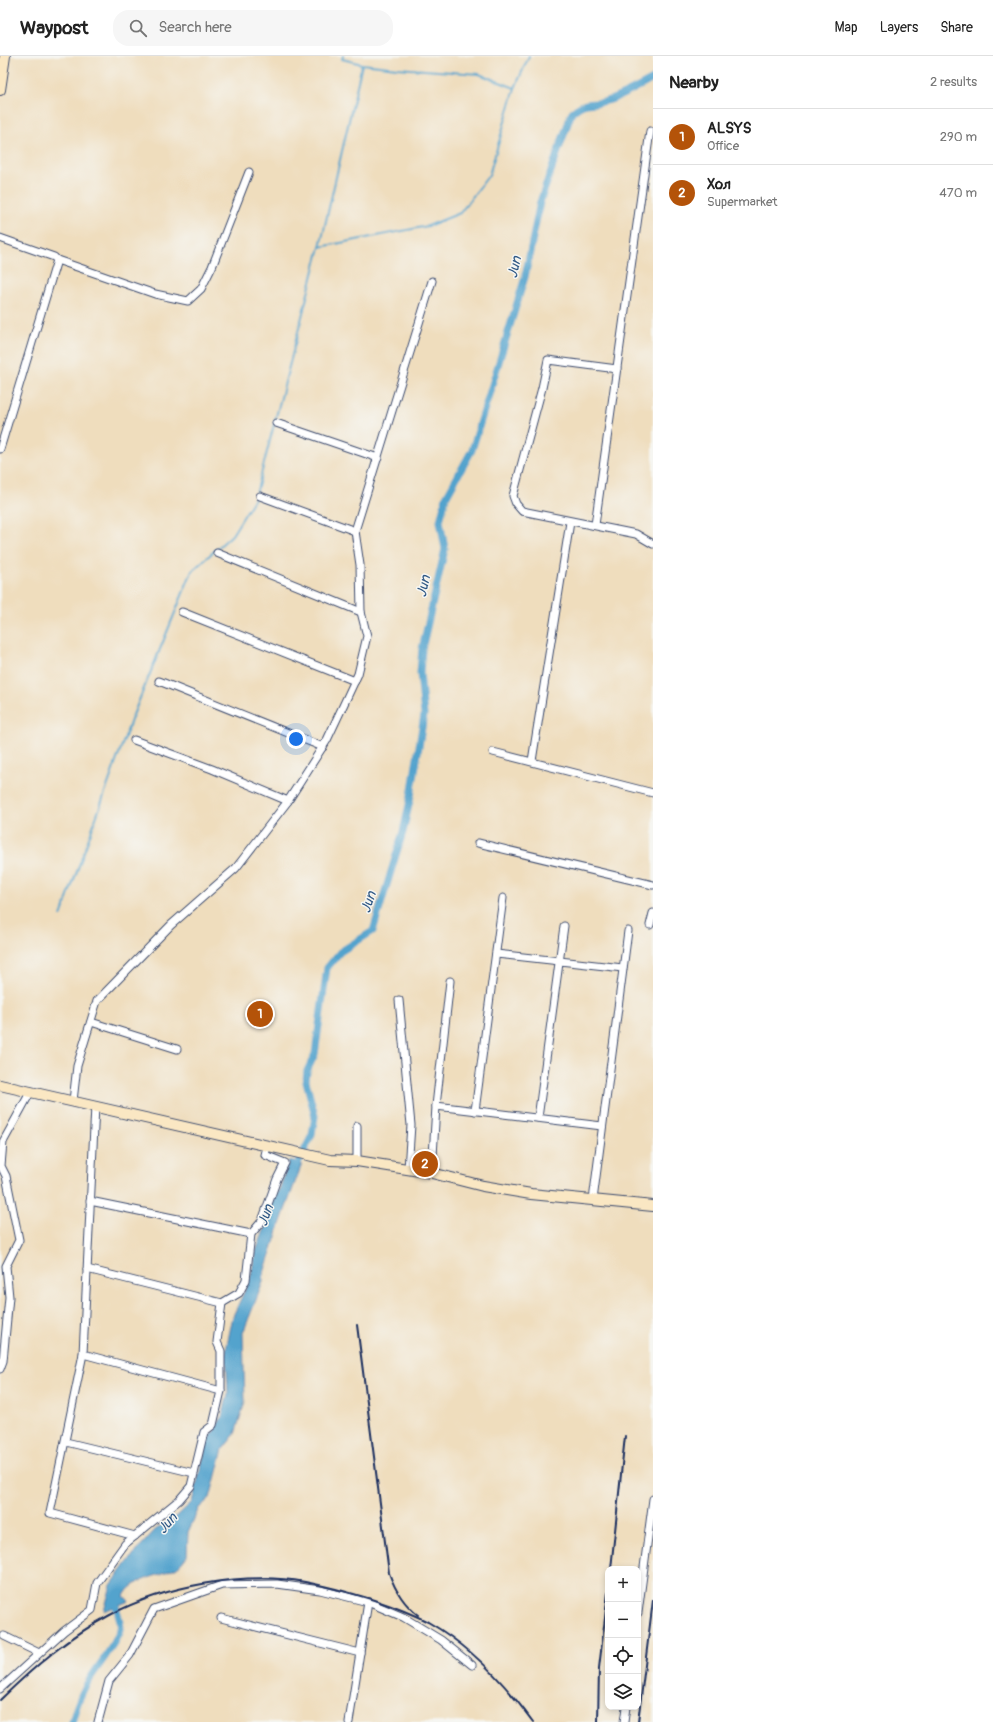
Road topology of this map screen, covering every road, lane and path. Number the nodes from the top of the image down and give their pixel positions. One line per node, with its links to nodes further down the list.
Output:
1 (5, 56): 2 (main road)
2 (0, 90)
3 (650, 131): 8 (street)
4 (249, 172): 6 (street)
5 (0, 238): 6 (street)
6 (57, 260): 10 (street)
7 (432, 281): 11 (street)
8 (617, 369): 13 (street); 14 (street)
9 (276, 423): 11 (street)
10 (0, 449)
11 (378, 458): 15 (street)
12 (260, 496): 15 (street)
13 (570, 522): 14 (street); 25 (street)
14 (594, 525): 16 (street)
15 (355, 531): 19 (street)
16 (653, 544)
17 (217, 553): 19 (street)
18 (182, 612): 20 (street)
19 (361, 612): 20 (street)
20 (355, 681): 23 (street)
21 (159, 682): 23 (street)
22 (134, 740): 27 (street)
23 (323, 747): 27 (street)
24 (493, 752): 25 (street)
25 (532, 761): 26 (street)
26 (653, 793)
27 (288, 801): 40 (street)
28 (478, 843): 29 (street)
29 (653, 885)
30 (503, 898): 35 (street)
31 (653, 913): 32 (street)
32 (650, 925)
33 (564, 926): 36 (street)
34 (628, 931): 37 (street)
35 (496, 954): 36 (street); 47 (street)
36 (558, 960): 37 (street); 48 (street)
37 (623, 968): 50 (street)
38 (450, 981): 46 (street)
39 (399, 1000): 54 (street)
40 (91, 1022): 41 (street); 44 (street)
41 (177, 1049)
42 (0, 1085): 43 (main road)
43 (31, 1091): 44 (main road); 53 (street)
44 (73, 1101): 45 (main road)
45 (95, 1106): 51 (main road); 57 (street)
46 (436, 1106): 47 (street); 55 (street)
47 (475, 1111): 48 (street)
48 (538, 1118): 50 (street)
49 (358, 1126): 52 (street)
50 (602, 1126): 56 (street)
51 (267, 1146): 52 (main road); 59 (street)
52 (357, 1161): 54 (main road)
53 (1, 1166): 63 (street)
54 (408, 1170): 55 (main road)
55 (432, 1173): 56 (main road)
56 (593, 1200): 58 (main road)
57 (90, 1201): 59 (street); 60 (street)
58 (653, 1206)
59 (251, 1234): 61 (street)
60 (87, 1269): 61 (street); 62 (street)
61 (222, 1303): 64 (street)
62 (83, 1354): 64 (street); 65 (street)
63 (0, 1369)
64 (221, 1391): 66 (street)
65 (66, 1442): 66 (street); 68 (street)
66 (194, 1473): 68 (street)
67 (653, 1499): 70 (street)
68 (135, 1536): 73 (street)
69 (368, 1602): 74 (street); 75 (street); 78 (street)
70 (639, 1602)
71 (221, 1618): 74 (street)
72 (4, 1636): 73 (street)
73 (39, 1653): 76 (street)
74 (360, 1653): 79 (street)
75 (472, 1665)
76 (0, 1689)
77 (626, 1710): 80 (street)
78 (98, 1722)
79 (349, 1722)
80 (624, 1722)

